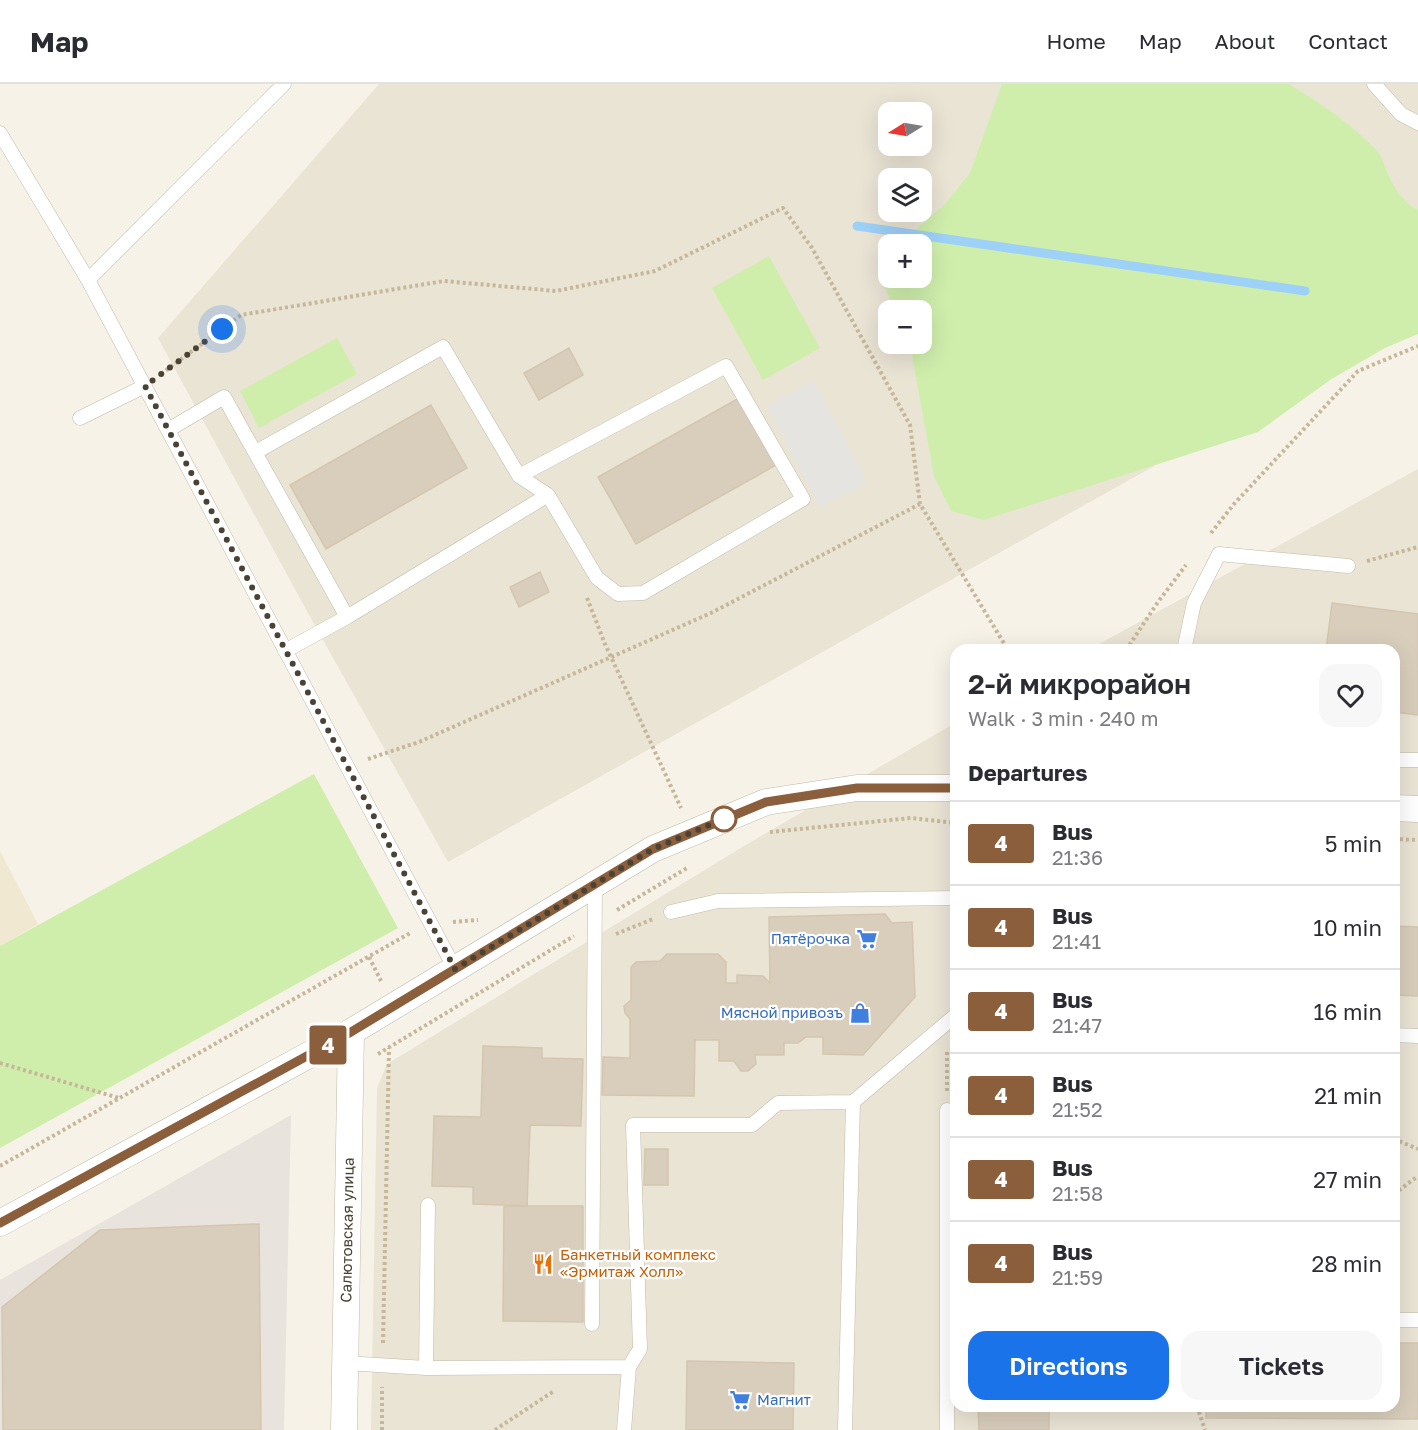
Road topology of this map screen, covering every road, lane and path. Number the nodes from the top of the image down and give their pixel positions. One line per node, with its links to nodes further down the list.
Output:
1 (284, 84): 5 (lane)
2 (1374, 84): 3 (lane)
3 (1418, 123)
4 (0, 133): 5 (lane)
5 (88, 280): 7 (lane)
6 (1418, 346): 14 (path)
7 (145, 386): 8 (lane); 9 (lane); 13 (path)
8 (80, 418)
9 (168, 430): 10 (lane); 23 (lane)
10 (256, 453): 11 (lane); 19 (lane)
11 (519, 476): 12 (lane); 18 (lane)
12 (548, 495): 18 (lane); 19 (lane)
13 (920, 504): 20 (path); 24 (path)
14 (1206, 539)
15 (1418, 547): 17 (path)
16 (1192, 557): 21 (path)
17 (1348, 566): 22 (lane)
18 (597, 578): 24 (path)
19 (347, 617): 23 (lane)
20 (1004, 644)
21 (1130, 644)
22 (1185, 644)
23 (285, 651): 27 (lane)
24 (611, 656): 27 (path); 29 (path)
25 (1400, 760): 26 (lane)
26 (1418, 760)
27 (347, 766): 42 (lane)
28 (950, 788): 37 (street)
29 (681, 808)
30 (1400, 808): 31 (street)
31 (1418, 809)
32 (950, 822): 33 (path)
33 (764, 833)
34 (1400, 839): 35 (path)
35 (1418, 840)
36 (692, 865): 40 (path)
37 (595, 884): 40 (lane); 42 (street)
38 (950, 898): 39 (lane)
39 (670, 912): 41 (path)
40 (596, 923): 41 (lane); 47 (path)
41 (595, 942): 62 (lane)
42 (455, 969): 44 (street)
43 (950, 1020): 52 (lane)
44 (351, 1032): 50 (street, Салютовская улица); 59 (street)
45 (1400, 1035): 46 (lane)
46 (1418, 1036)
47 (390, 1047): 50 (path); 64 (path)
48 (950, 1055): 53 (path)
49 (0, 1063): 51 (path)
50 (351, 1070): 63 (street, Салютовская улица)
51 (119, 1099)
52 (853, 1102): 66 (lane); 73 (lane)
53 (947, 1110): 74 (lane)
54 (1400, 1142): 55 (path)
55 (1418, 1149)
56 (1418, 1176): 57 (path)
57 (1400, 1190)
58 (428, 1205): 67 (lane)
59 (0, 1224)
60 (1400, 1320): 61 (lane)
61 (1418, 1320)
62 (592, 1324)
63 (345, 1363): 64 (lane); 69 (street, Салютовская улица)
64 (383, 1366): 67 (lane); 70 (path)
65 (591, 1367): 66 (lane); 67 (lane); 71 (path)
66 (629, 1367): 72 (lane)
67 (426, 1368)
68 (1199, 1412): 75 (path)
69 (344, 1430)
70 (382, 1430)
71 (495, 1430)
72 (624, 1430)
73 (845, 1430)
74 (947, 1430)
75 (1205, 1430)

